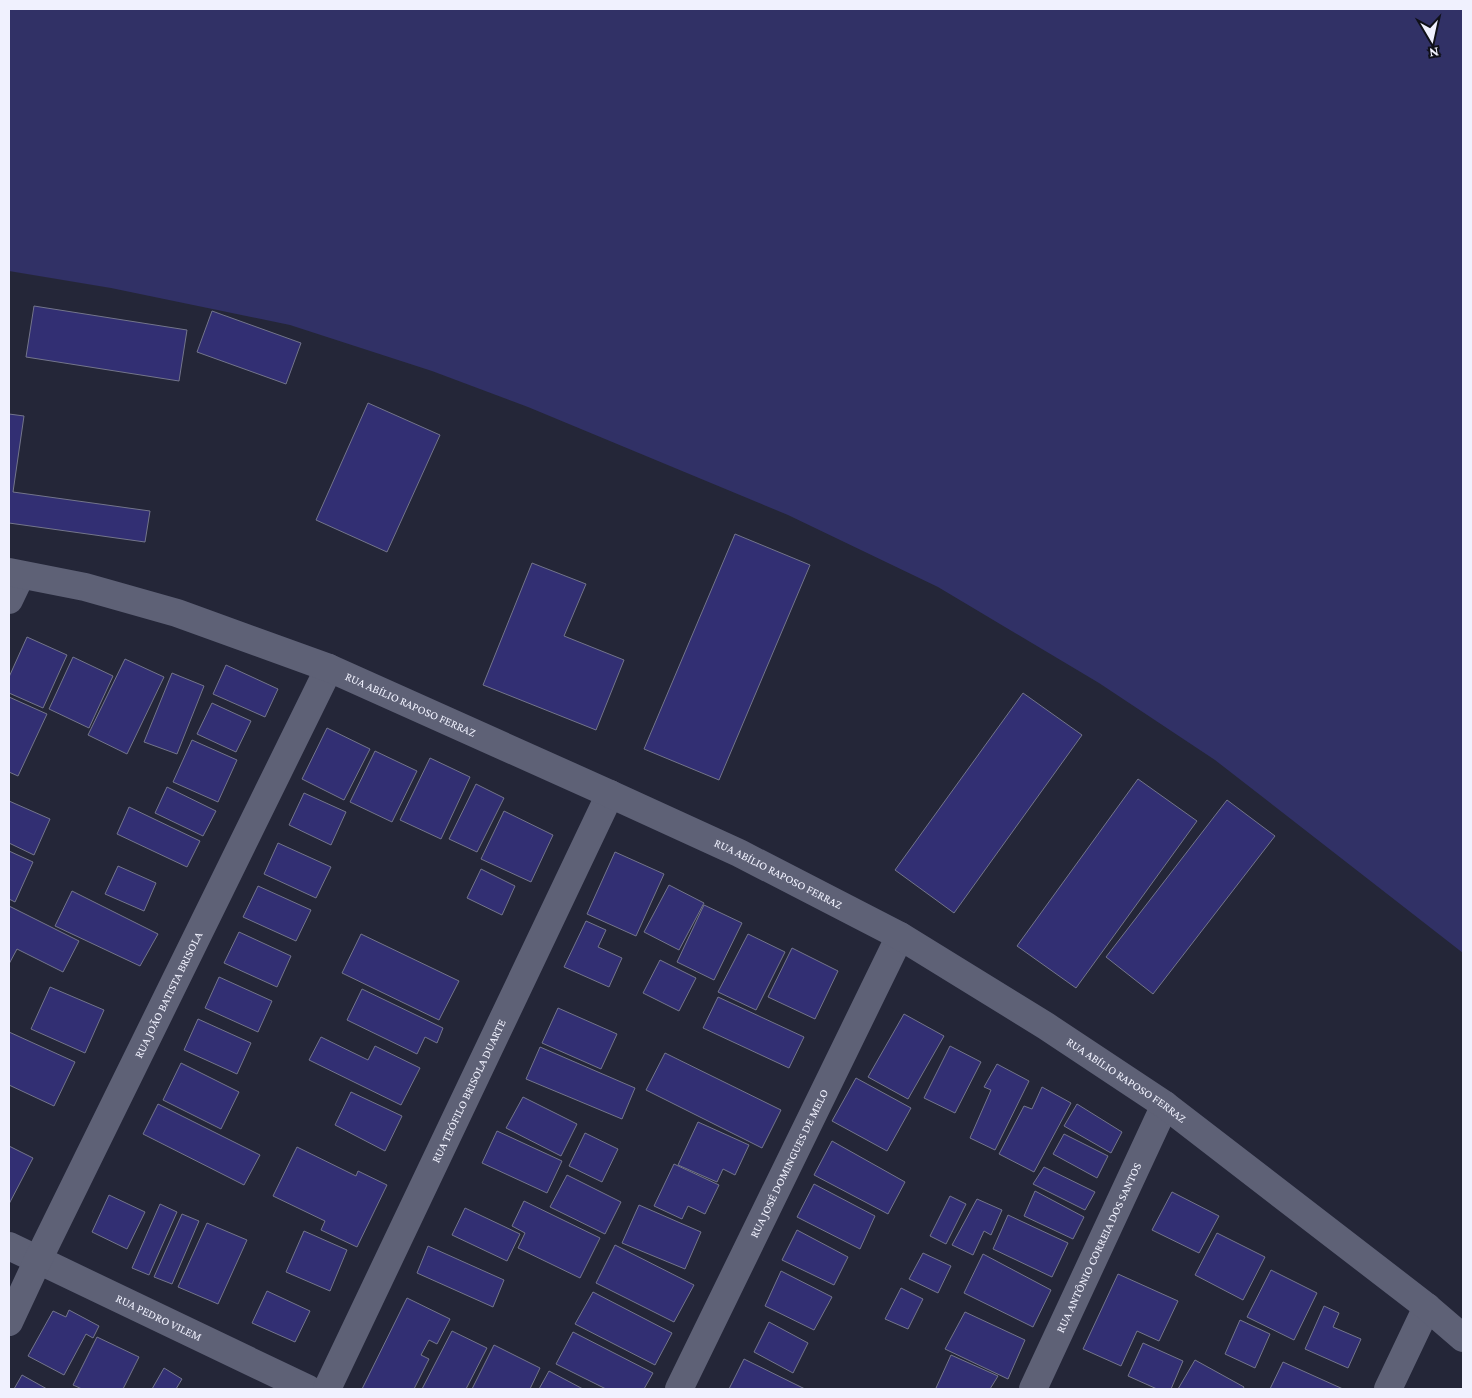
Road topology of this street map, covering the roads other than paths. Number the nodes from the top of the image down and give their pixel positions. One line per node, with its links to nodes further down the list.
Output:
1 (15, 574): 2 (street); 3 (street, RUA ABÍLIO RAPOSO FERRAZ)
2 (9, 600)
3 (329, 668): 4 (street, RUA ABÍLIO RAPOSO FERRAZ); 8 (street, RUA JOÃO BATISTA BRISOLA)
4 (610, 794): 5 (street, RUA ABÍLIO RAPOSO FERRAZ); 13 (street, RUA TEÓFILO BRISOLA DUARTE)
5 (900, 936): 6 (street, RUA ABÍLIO RAPOSO FERRAZ); 14 (street, RUA JOSÉ DOMINGUES DE MELO)
6 (1165, 1105): 9 (street, RUA ABÍLIO RAPOSO FERRAZ); 15 (street, RUA ANTÔNIO CORREIA DOS SANTOS)
7 (9, 1246): 8 (street, RUA PEDRO VILEM)
8 (38, 1260): 10 (street, RUA JOÃO BATISTA BRISOLA); 12 (street, RUA PEDRO VILEM)
9 (1427, 1307): 11 (street, RUA ABÍLIO RAPOSO FERRAZ); 16 (street)
10 (9, 1322)
11 (1463, 1338)
12 (308, 1389)
13 (326, 1389)
14 (679, 1389)
15 (1033, 1389)
16 (1388, 1389)

